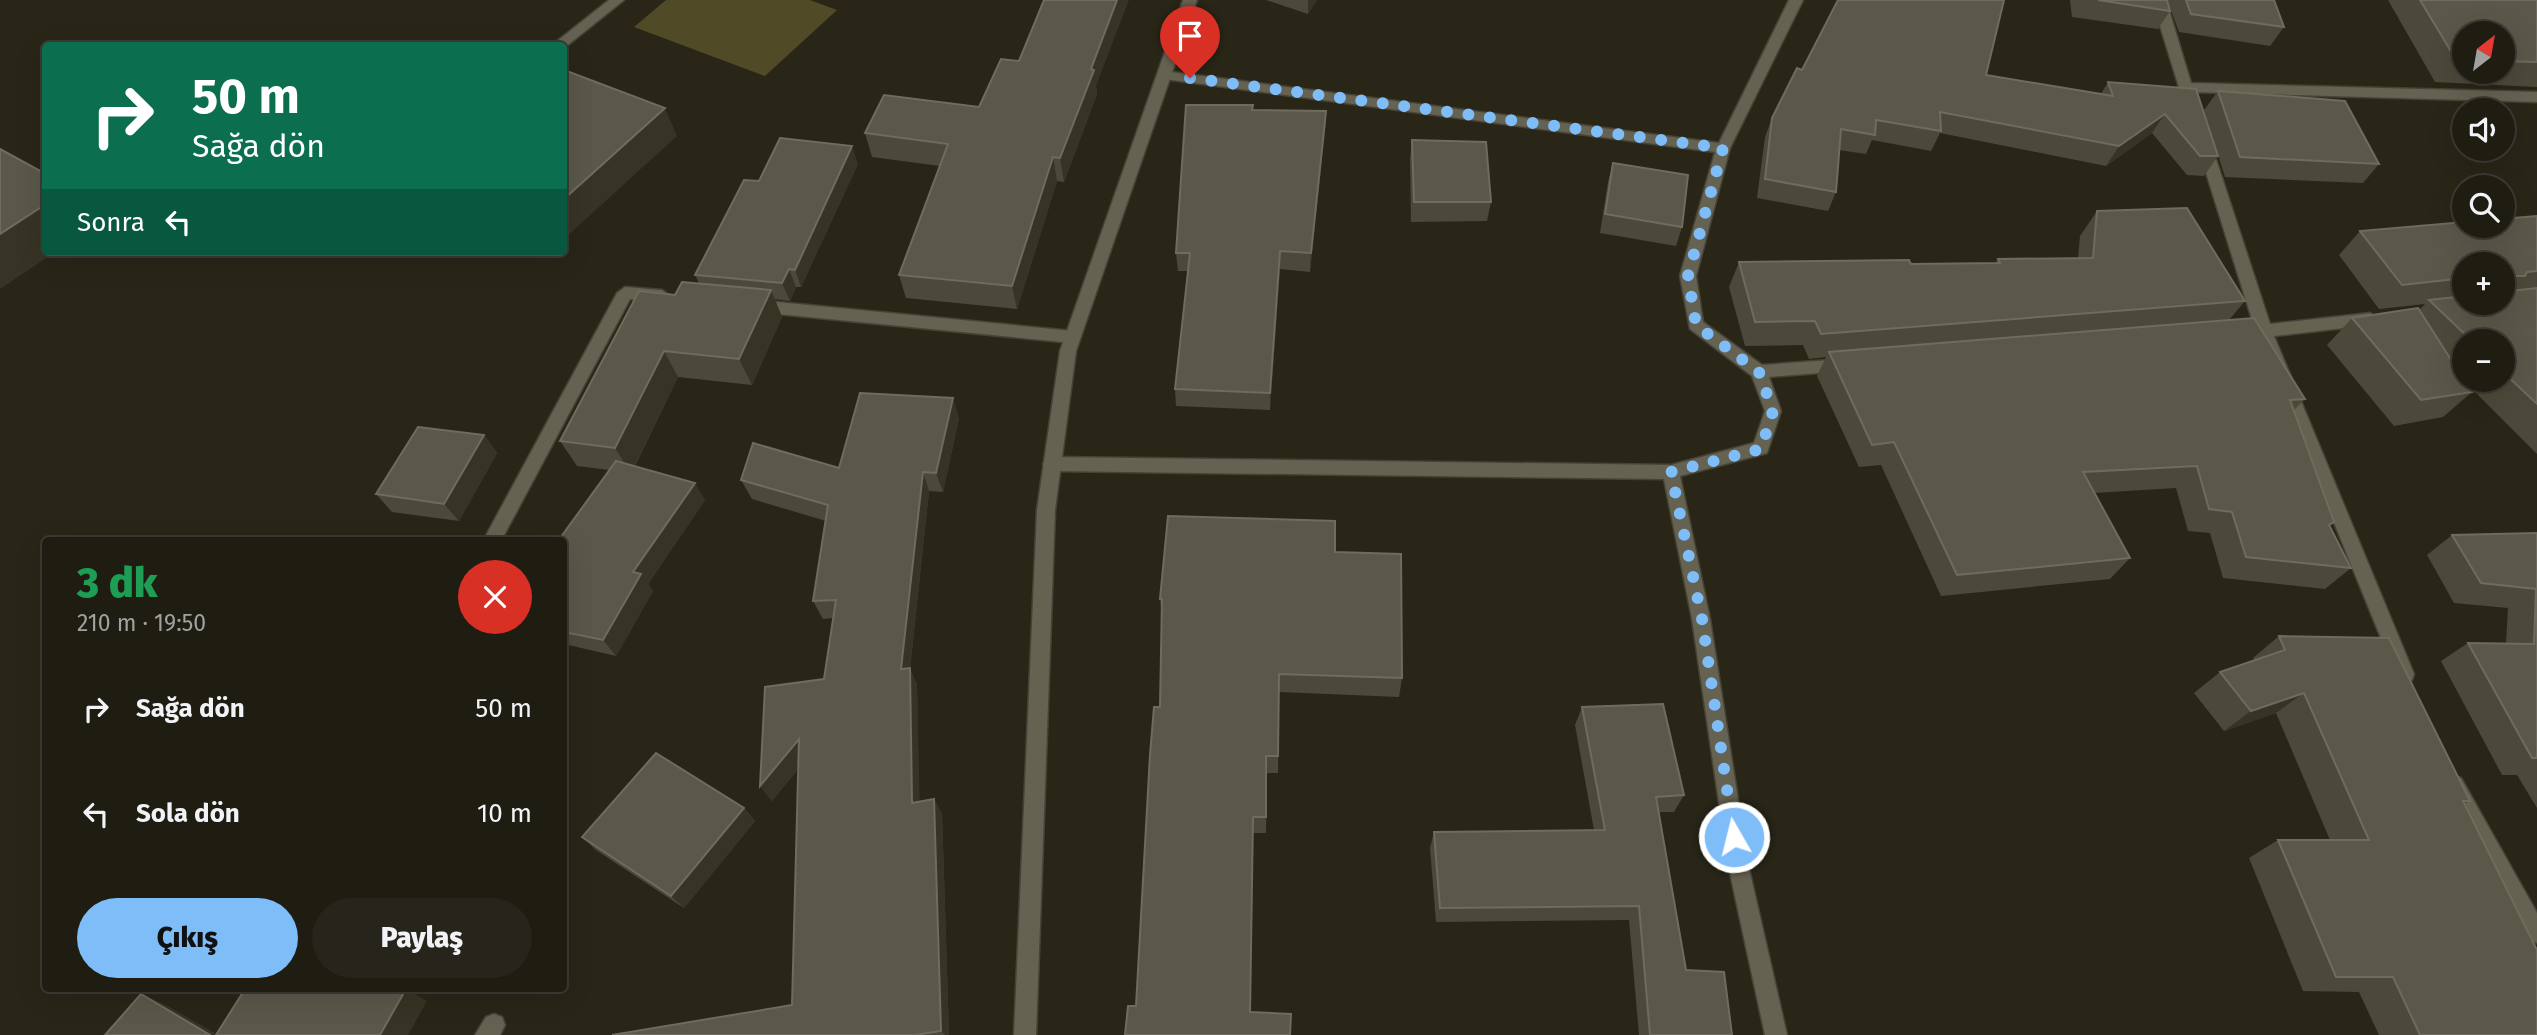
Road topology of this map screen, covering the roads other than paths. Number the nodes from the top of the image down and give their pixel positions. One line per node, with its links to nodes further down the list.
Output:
1 (617, 0): 5 (street)
2 (1190, 0): 6 (street)
3 (1796, 0): 9 (street)
4 (2159, 0): 7 (street)
5 (562, 42)
6 (1164, 75): 9 (street); 15 (street)
7 (2186, 87): 8 (street); 13 (street)
8 (2537, 97)
9 (1723, 148): 17 (street)
10 (679, 298): 20 (street)
11 (734, 303): 15 (street)
12 (2387, 317): 13 (street)
13 (2264, 331): 14 (street); 21 (street)
14 (2237, 333)
15 (1073, 337): 18 (street)
16 (1855, 365): 17 (street)
17 (1759, 372): 19 (street)
18 (1052, 464): 19 (street); 24 (street)
19 (1671, 472): 25 (street)
20 (494, 537)
21 (2409, 684)
22 (2446, 772): 23 (street)
23 (2537, 933)
24 (1025, 1035)
25 (1776, 1035)

